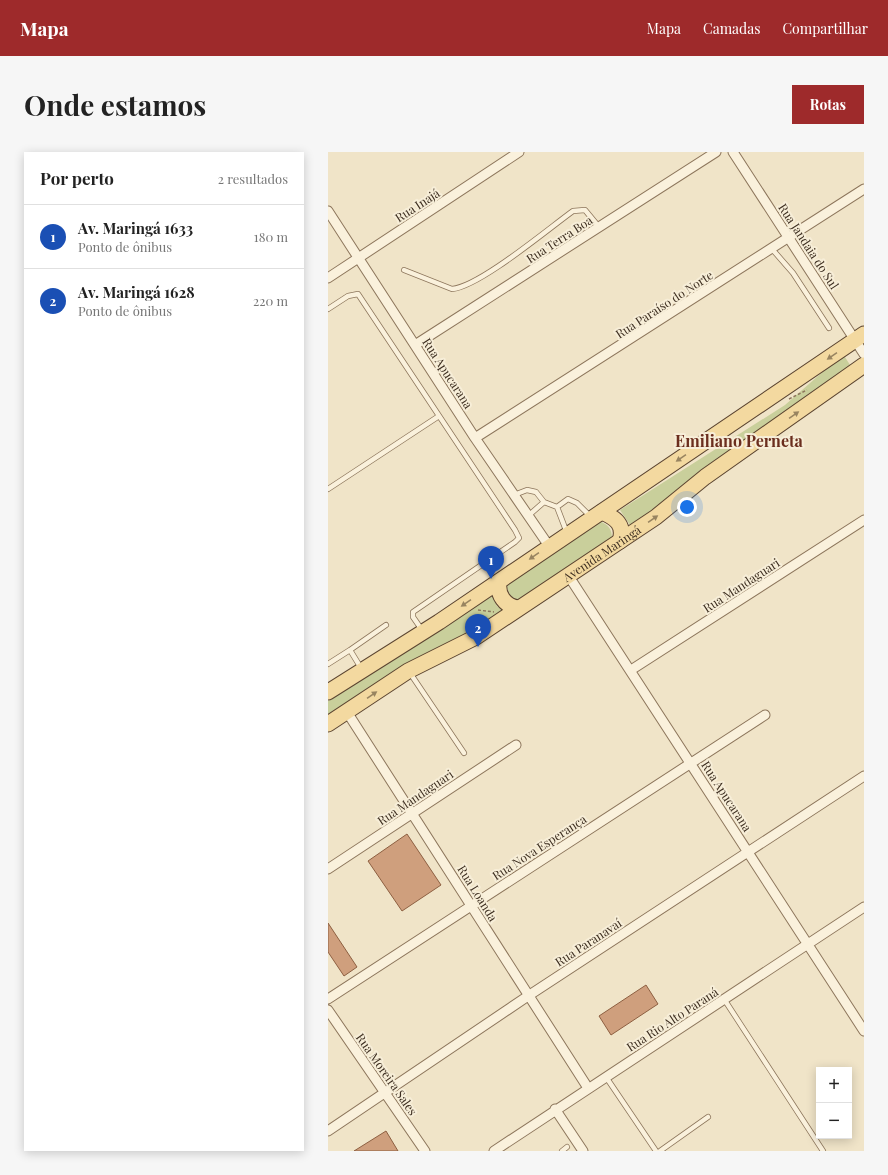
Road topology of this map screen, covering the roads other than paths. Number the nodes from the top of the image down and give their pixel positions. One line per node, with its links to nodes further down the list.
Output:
1 (519, 152): 9 (street, Rua Inajá)
2 (716, 152): 6 (street, Rua Terra Boa)
3 (732, 152): 7 (street, Rua Jandaia do Sul)
4 (864, 188): 7 (street, Rua Paraíso do Norte)
5 (328, 211): 9 (street, Rua Apucarana)
6 (599, 227): 10 (lane); 15 (street, Rua Terra Boa)
7 (789, 238): 8 (street, Rua Paraíso do Norte); 14 (street, Rua Jandaia do Sul)
8 (772, 249): 13 (lane); 19 (street, Rua Paraíso do Norte)
9 (358, 258): 11 (street, Rua Inajá); 15 (street, Rua Apucarana)
10 (404, 270)
11 (328, 278)
12 (328, 309): 18 (lane)
13 (829, 328)
14 (860, 337): 16 (street, Rua Jandaia do Sul); 24 (main road, one-way to 24)
15 (416, 345): 19 (street, Rua Apucarana)
16 (864, 354)
17 (864, 366): 28 (main road, Avenida Maringá, one-way to 17)
18 (439, 416): 20 (lane); 34 (lane)
19 (475, 438): 21 (street, Rua Apucarana)
20 (328, 489)
21 (514, 495): 22 (lane); 25 (street, Rua Apucarana)
22 (544, 502): 23 (lane); 25 (lane)
23 (557, 507): 24 (lane); 27 (lane)
24 (598, 515): 27 (main road); 28 (main road)
25 (528, 516): 29 (street, Rua Apucarana)
26 (864, 520): 38 (street, Rua Mandaguari)
27 (567, 534): 29 (main road)
28 (620, 541): 30 (main road, Avenida Maringá)
29 (549, 546): 31 (main road, one-way to 31)
30 (568, 575): 32 (main road, Avenida Maringá); 38 (street, Rua Apucarana)
31 (499, 582): 32 (main road); 34 (main road, one-way to 34)
32 (518, 608): 39 (main road, Avenida Maringá)
33 (386, 626): 35 (lane)
34 (423, 632): 37 (main road)
35 (350, 650): 36 (lane); 37 (lane)
36 (328, 664)
37 (362, 670): 40 (main road)
38 (631, 670): 46 (street, Rua Apucarana)
39 (408, 671): 41 (main road, Avenida Maringá, one-way to 39); 45 (lane)
40 (328, 692)
41 (347, 712): 43 (main road, Avenida Maringá); 48 (street, Rua Loanda)
42 (765, 715): 46 (street, Rua Nova Esperança)
43 (328, 724)
44 (516, 745): 48 (street, Rua Mandaguari)
45 (464, 753)
46 (691, 763): 49 (street, Rua Apucarana); 51 (street, Rua Nova Esperança)
47 (864, 776): 49 (street, Rua Paranavaí)
48 (413, 814): 50 (street, Rua Mandaguari); 51 (street, Rua Loanda)
49 (748, 851): 53 (street, Rua Apucarana); 54 (street, Rua Paranavaí)
50 (328, 869)
51 (471, 905): 54 (street, Rua Loanda); 55 (street, Rua Nova Esperança)
52 (864, 908): 53 (street, Rua Rio Alto Paraná)
53 (807, 944): 56 (street, Rua Rio Alto Paraná); 58 (street, Rua Apucarana)
54 (528, 996): 60 (street, Rua Loanda); 61 (street, Rua Paranavaí)
55 (328, 999)
56 (724, 999): 59 (street, Rua Rio Alto Paraná); 72 (lane)
57 (328, 1010): 61 (street, Rua Moreira Sales)
58 (864, 1031)
59 (606, 1077): 60 (street, Rua Rio Alto Paraná); 70 (lane)
60 (588, 1088): 62 (street, Rua Rio Alto Paraná)
61 (386, 1093): 64 (street, Rua Paranavaí); 66 (street, Rua Moreira Sales)
62 (555, 1109): 67 (street, Rua Rio Alto Paraná); 69 (street)
63 (708, 1117): 71 (lane)
64 (328, 1131)
65 (567, 1148): 68 (lane)
66 (425, 1151)
67 (494, 1151)
68 (562, 1151)
69 (583, 1151)
70 (656, 1151)
71 (660, 1151)
72 (823, 1151)

